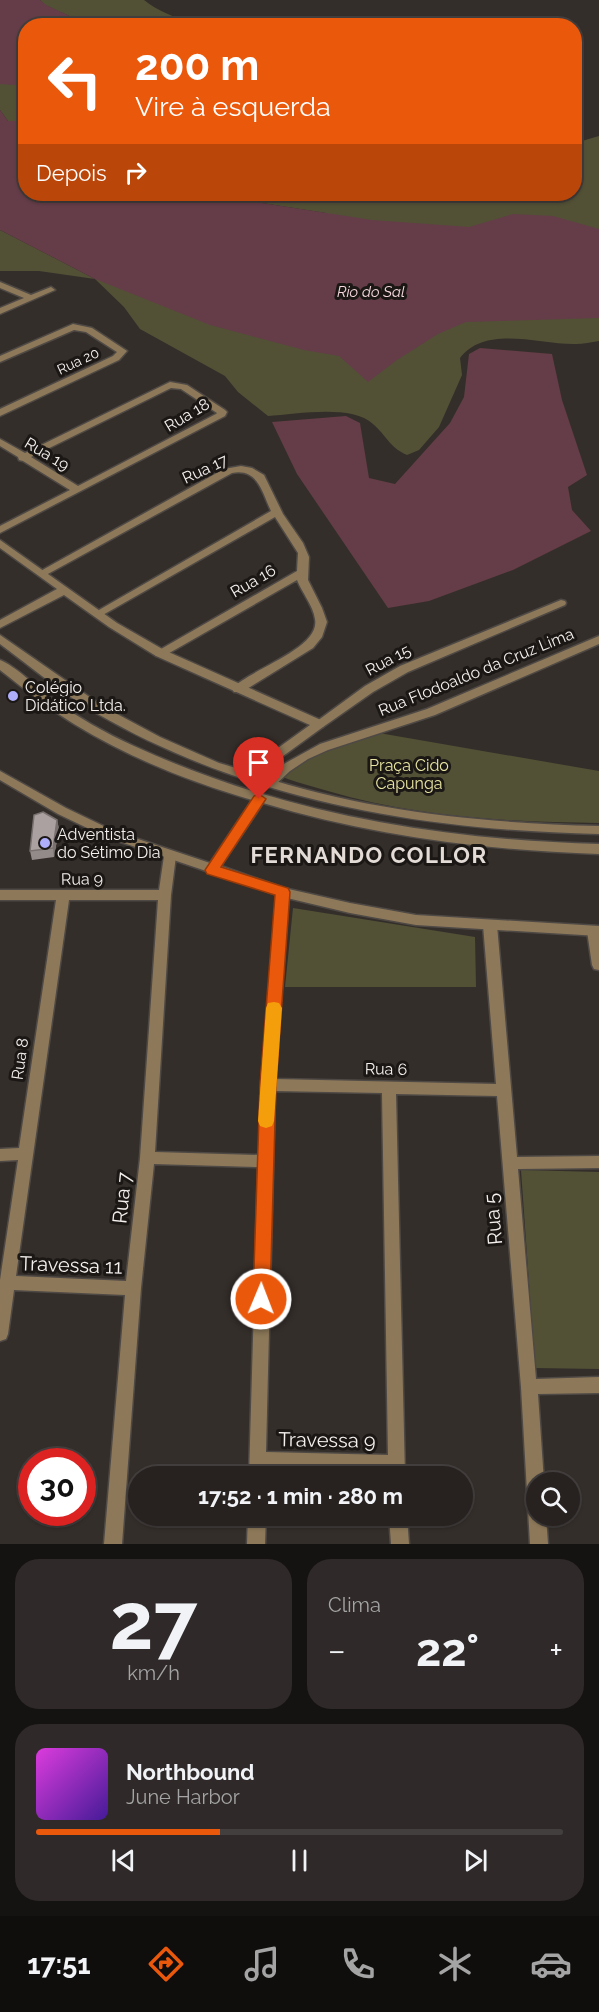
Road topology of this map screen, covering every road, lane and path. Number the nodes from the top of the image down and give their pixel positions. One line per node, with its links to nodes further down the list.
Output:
1 (0, 285): 3 (street)
2 (51, 290): 3 (street)
3 (31, 298): 4 (street)
4 (0, 311)
5 (0, 360): 6 (street, Rua 20)
6 (0, 413)
7 (0, 442): 8 (street, Rua 19)
8 (22, 458): 9 (street, Rua 19); 9 (street, Rua 18)
9 (78, 490): 11 (street, Rua 18)
10 (277, 512): 13 (street, Rua 17); 14 (street, Rua 16); 17 (street)
11 (0, 530)
12 (0, 543): 13 (street)
13 (42, 573): 15 (street)
14 (302, 573): 21 (street, Rua 16); 23 (street)
15 (64, 590): 17 (street); 18 (street)
16 (561, 603): 26 (street, Rua 15)
17 (97, 614): 21 (street)
18 (0, 625)
19 (0, 639): 24 (street)
20 (599, 640): 29 (street, Rua Flodoaldo da Cruz Lima)
21 (160, 653): 23 (street)
22 (0, 664): 25 (street)
23 (238, 689): 26 (street)
24 (100, 710): 25 (street); 28 (street)
25 (77, 721): 30 (street)
26 (319, 724): 28 (street, Rua 15)
27 (0, 775): 33 (street)
28 (248, 776): 29 (street)
29 (270, 783): 31 (street)
30 (259, 799): 32 (street); 34 (street)
31 (599, 830)
32 (599, 849)
33 (170, 856): 34 (street); 37 (street, Rua 7)
34 (212, 870): 35 (street)
35 (283, 892): 39 (street); 42 (street)
36 (0, 895): 38 (street, Rua 9)
37 (165, 895): 38 (street, Rua 9); 47 (street, Rua 7)
38 (63, 896): 45 (street, Rua 8)
39 (490, 925): 40 (street); 44 (street, Rua 5)
40 (597, 931): 41 (street)
41 (599, 965)
42 (268, 1085): 43 (street, Rua 6); 48 (street)
43 (388, 1087): 44 (street, Rua 6); 57 (street)
44 (504, 1090): 50 (street, Rua 5)
45 (24, 1154): 46 (street); 51 (street, Rua 8)
46 (0, 1155)
47 (147, 1158): 48 (street); 52 (street, Rua 7)
48 (264, 1161): 56 (street)
49 (599, 1162): 50 (street)
50 (509, 1163): 55 (street, Rua 5)
51 (8, 1283): 52 (street, Travessa 11); 53 (street, Rua 8)
52 (134, 1288): 62 (street, Rua 7)
53 (0, 1334)
54 (599, 1385): 55 (street)
55 (529, 1387): 58 (street, Rua 5)
56 (258, 1466)
57 (396, 1466)
58 (535, 1472)
59 (256, 1526): 63 (street)
60 (399, 1526): 64 (street)
61 (538, 1526): 65 (street)
62 (113, 1544)
63 (256, 1544)
64 (400, 1544)
65 (539, 1544)

